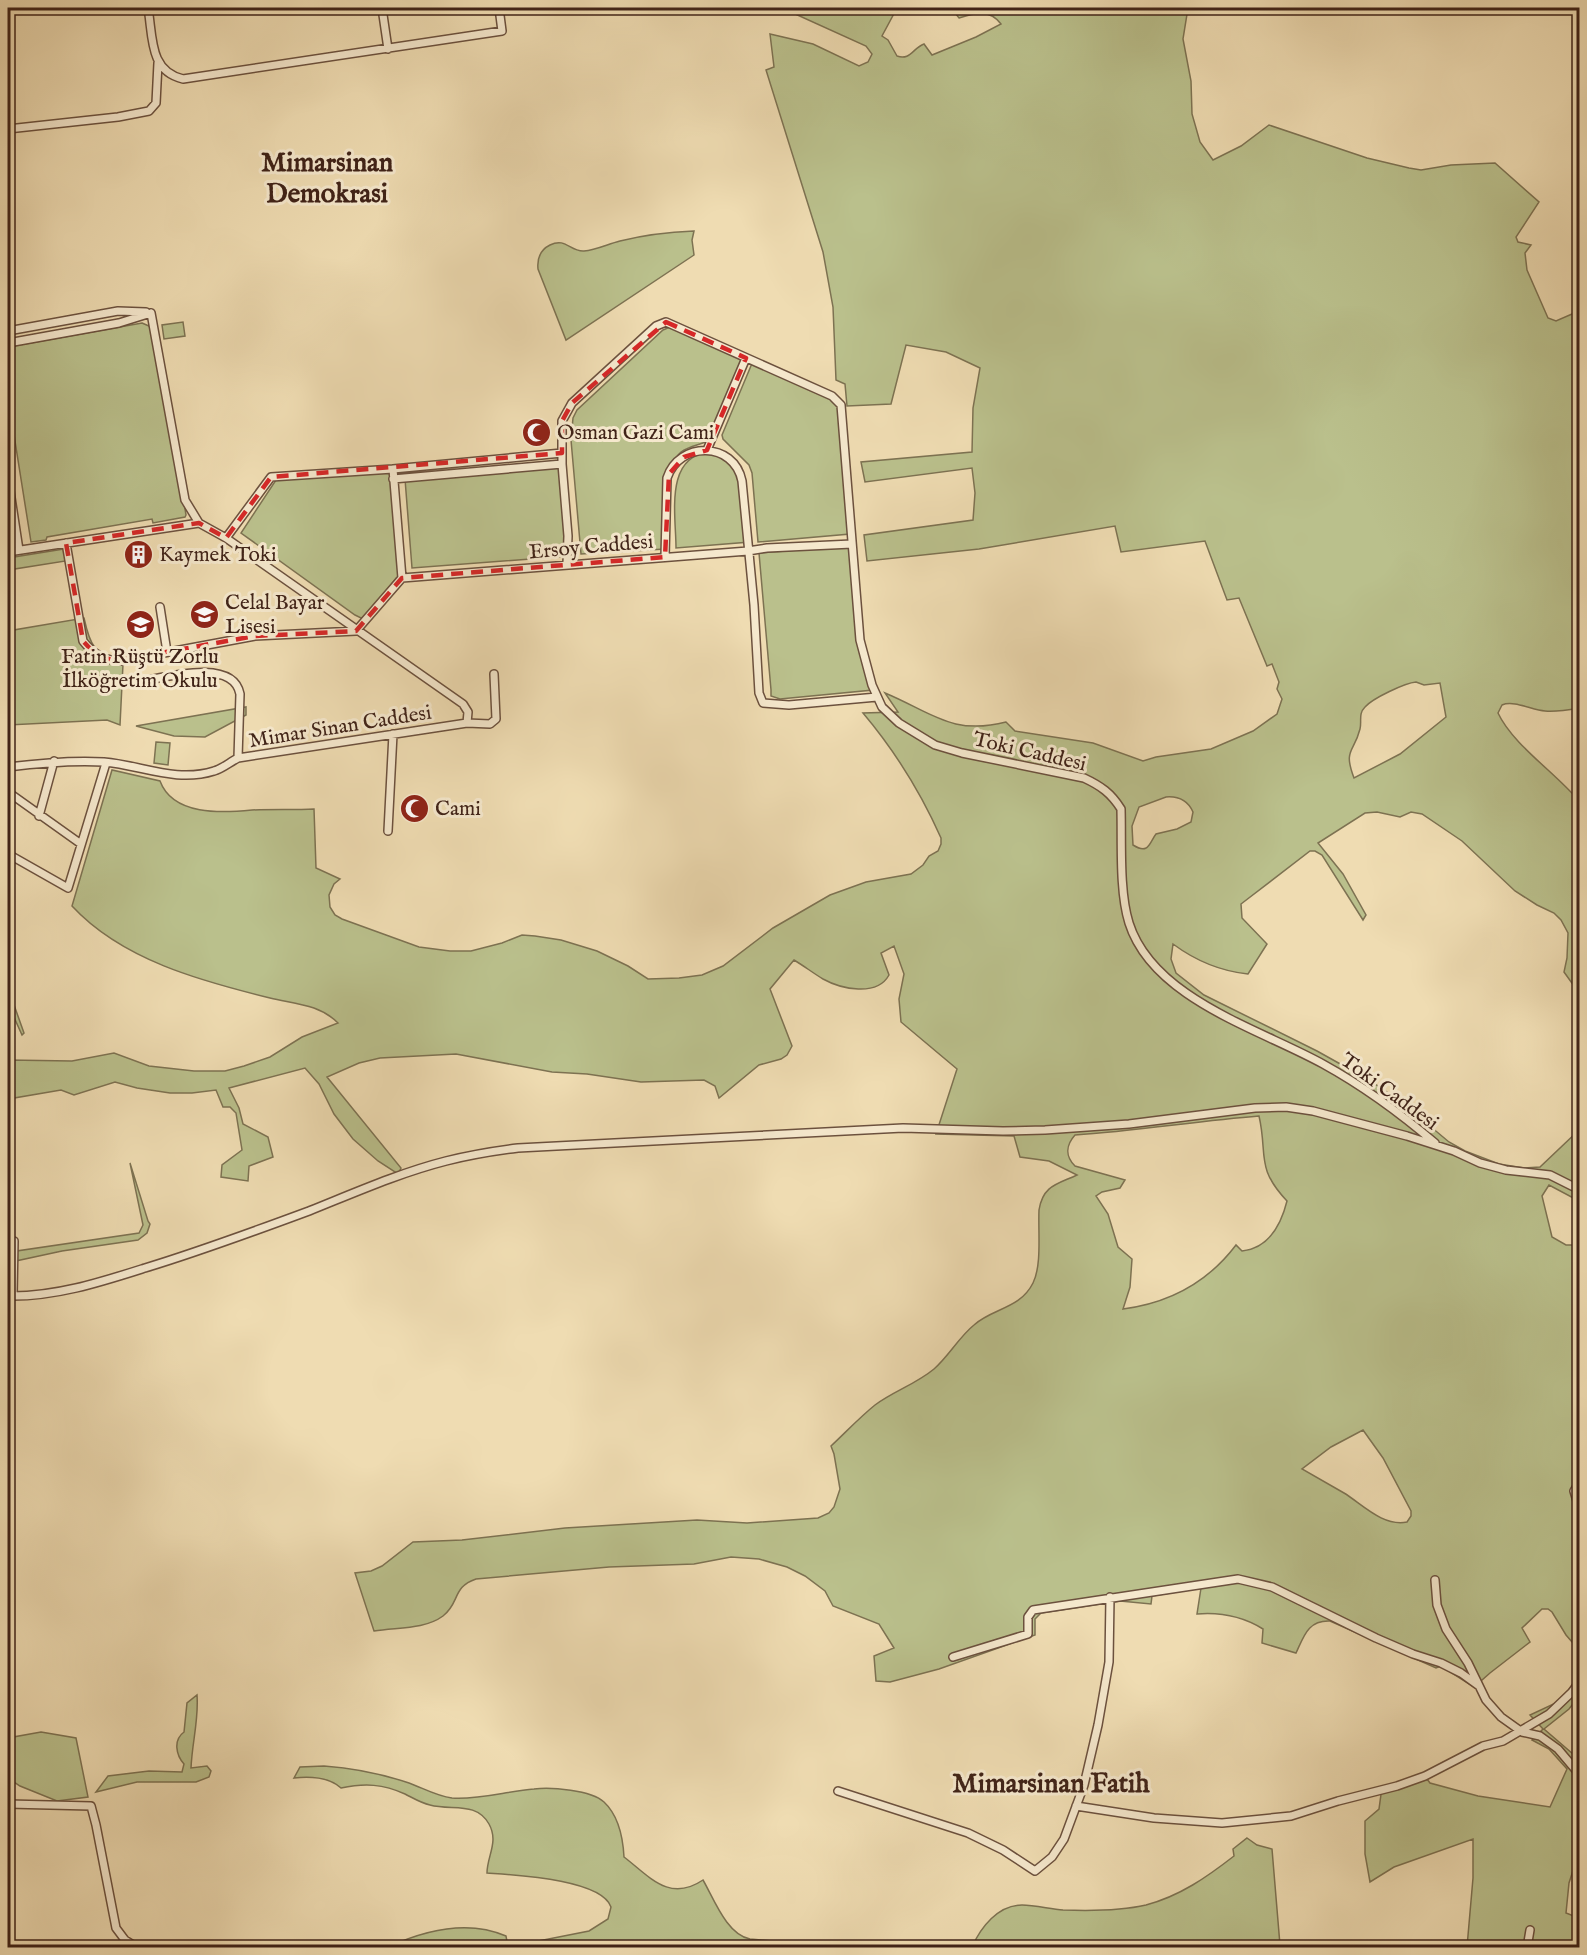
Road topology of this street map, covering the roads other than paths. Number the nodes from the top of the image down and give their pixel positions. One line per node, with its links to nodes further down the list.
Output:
1 (148, 8): 5 (street)
2 (382, 8): 4 (street)
3 (499, 8): 4 (street)
4 (388, 49): 5 (street)
5 (158, 63): 6 (street)
6 (8, 129)
7 (151, 313): 8 (street); 9 (street); 17 (street)
8 (8, 331)
9 (8, 343)
10 (746, 358): 11 (street); 12 (street); 20 (street, Toki Caddesi)
11 (707, 450): 22 (street); 24 (street)
12 (562, 453): 13 (street); 14 (street)
13 (562, 464): 16 (street); 25 (street)
14 (393, 469): 16 (street); 18 (street)
15 (8, 478): 21 (street)
16 (393, 479): 26 (street)
17 (199, 523): 18 (street); 19 (street)
18 (226, 538): 28 (street)
19 (66, 543): 21 (street); 29 (street)
20 (852, 544): 22 (street, Ersoy Caddesi); 32 (street, Toki Caddesi)
21 (19, 550): 23 (street)
22 (748, 551): 24 (street, Ersoy Caddesi); 32 (street)
23 (8, 552)
24 (665, 556): 25 (street, Ersoy Caddesi)
25 (567, 564): 26 (street, Ersoy Caddesi)
26 (402, 578): 28 (street)
27 (160, 607): 29 (street)
28 (356, 631): 29 (street); 33 (street)
29 (167, 652)
30 (494, 674): 33 (street, Mimar Sinan Caddesi)
31 (138, 682): 35 (street)
32 (877, 697): 44 (street, Toki Caddesi)
33 (467, 723): 34 (street, Mimar Sinan Caddesi)
34 (393, 734): 35 (street, Mimar Sinan Caddesi); 41 (street)
35 (238, 758): 37 (street, Mimar Sinan Caddesi)
36 (54, 761): 37 (street, Mimar Sinan Caddesi); 38 (street, Mimar Sinan Caddesi); 40 (street)
37 (106, 762): 42 (street)
38 (8, 767)
39 (8, 792): 40 (street)
40 (39, 816): 42 (street)
41 (388, 831)
42 (81, 844): 43 (street)
43 (8, 854)
44 (1438, 1146): 45 (street); 47 (street)
45 (1580, 1190)
46 (14, 1241): 47 (street)
47 (10, 1296)
48 (1580, 1481): 49 (street)
49 (1580, 1511)
50 (1435, 1580): 54 (street)
51 (1110, 1597): 52 (street); 54 (street); 59 (street)
52 (953, 1657)
53 (1580, 1681): 55 (street)
54 (1479, 1686): 55 (street)
55 (1522, 1731): 56 (street); 59 (street)
56 (1580, 1775)
57 (838, 1791): 59 (street)
58 (8, 1804): 61 (street)
59 (1077, 1806)
60 (1530, 1930): 62 (street)
61 (138, 1947)
62 (1527, 1947)

